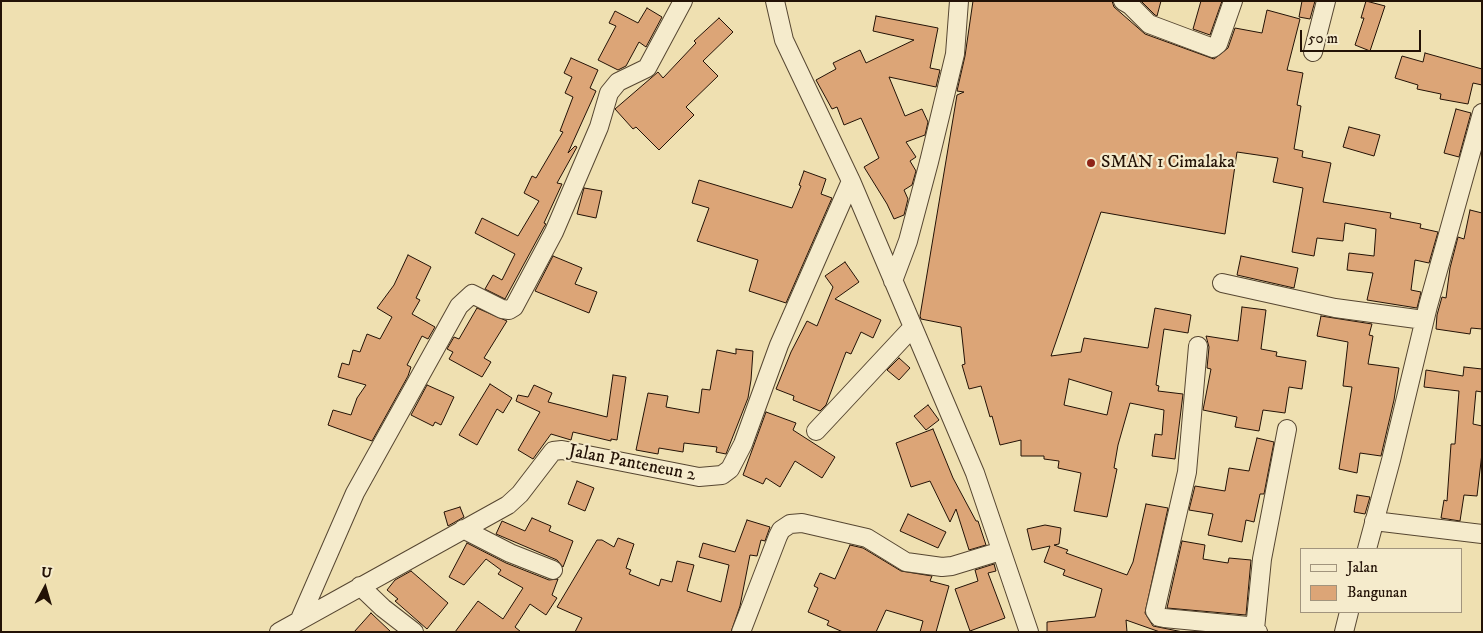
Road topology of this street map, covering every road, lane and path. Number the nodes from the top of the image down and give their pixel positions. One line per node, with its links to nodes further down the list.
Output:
1 (683, 1): 25 (street)
2 (775, 1): 9 (street)
3 (959, 1): 10 (street)
4 (1123, 1): 5 (street)
5 (1233, 1)
6 (1326, 1): 7 (street)
7 (1313, 52)
8 (1482, 112): 12 (street)
9 (851, 182): 10 (street); 18 (street, Jalan Panteneun 2)
10 (893, 281): 13 (street)
11 (1222, 283): 12 (street)
12 (1424, 320): 17 (street)
13 (912, 328): 16 (street); 21 (street)
14 (1198, 346): 26 (street)
15 (1287, 429): 26 (street)
16 (816, 431)
17 (1374, 521): 19 (street); 20 (street)
18 (463, 529): 22 (street); 23 (street, Jalan Panteneun 2)
19 (1482, 534)
20 (1366, 548)
21 (1001, 551): 29 (street); 30 (street)
22 (552, 570)
23 (360, 586): 25 (street, Jalan Panteneun 2); 28 (street)
24 (1349, 613): 31 (street)
25 (300, 620): 27 (street, Jalan Panteneun 2)
26 (1257, 630)
27 (279, 632)
28 (414, 632)
29 (741, 632)
30 (1029, 632)
31 (1344, 632)

